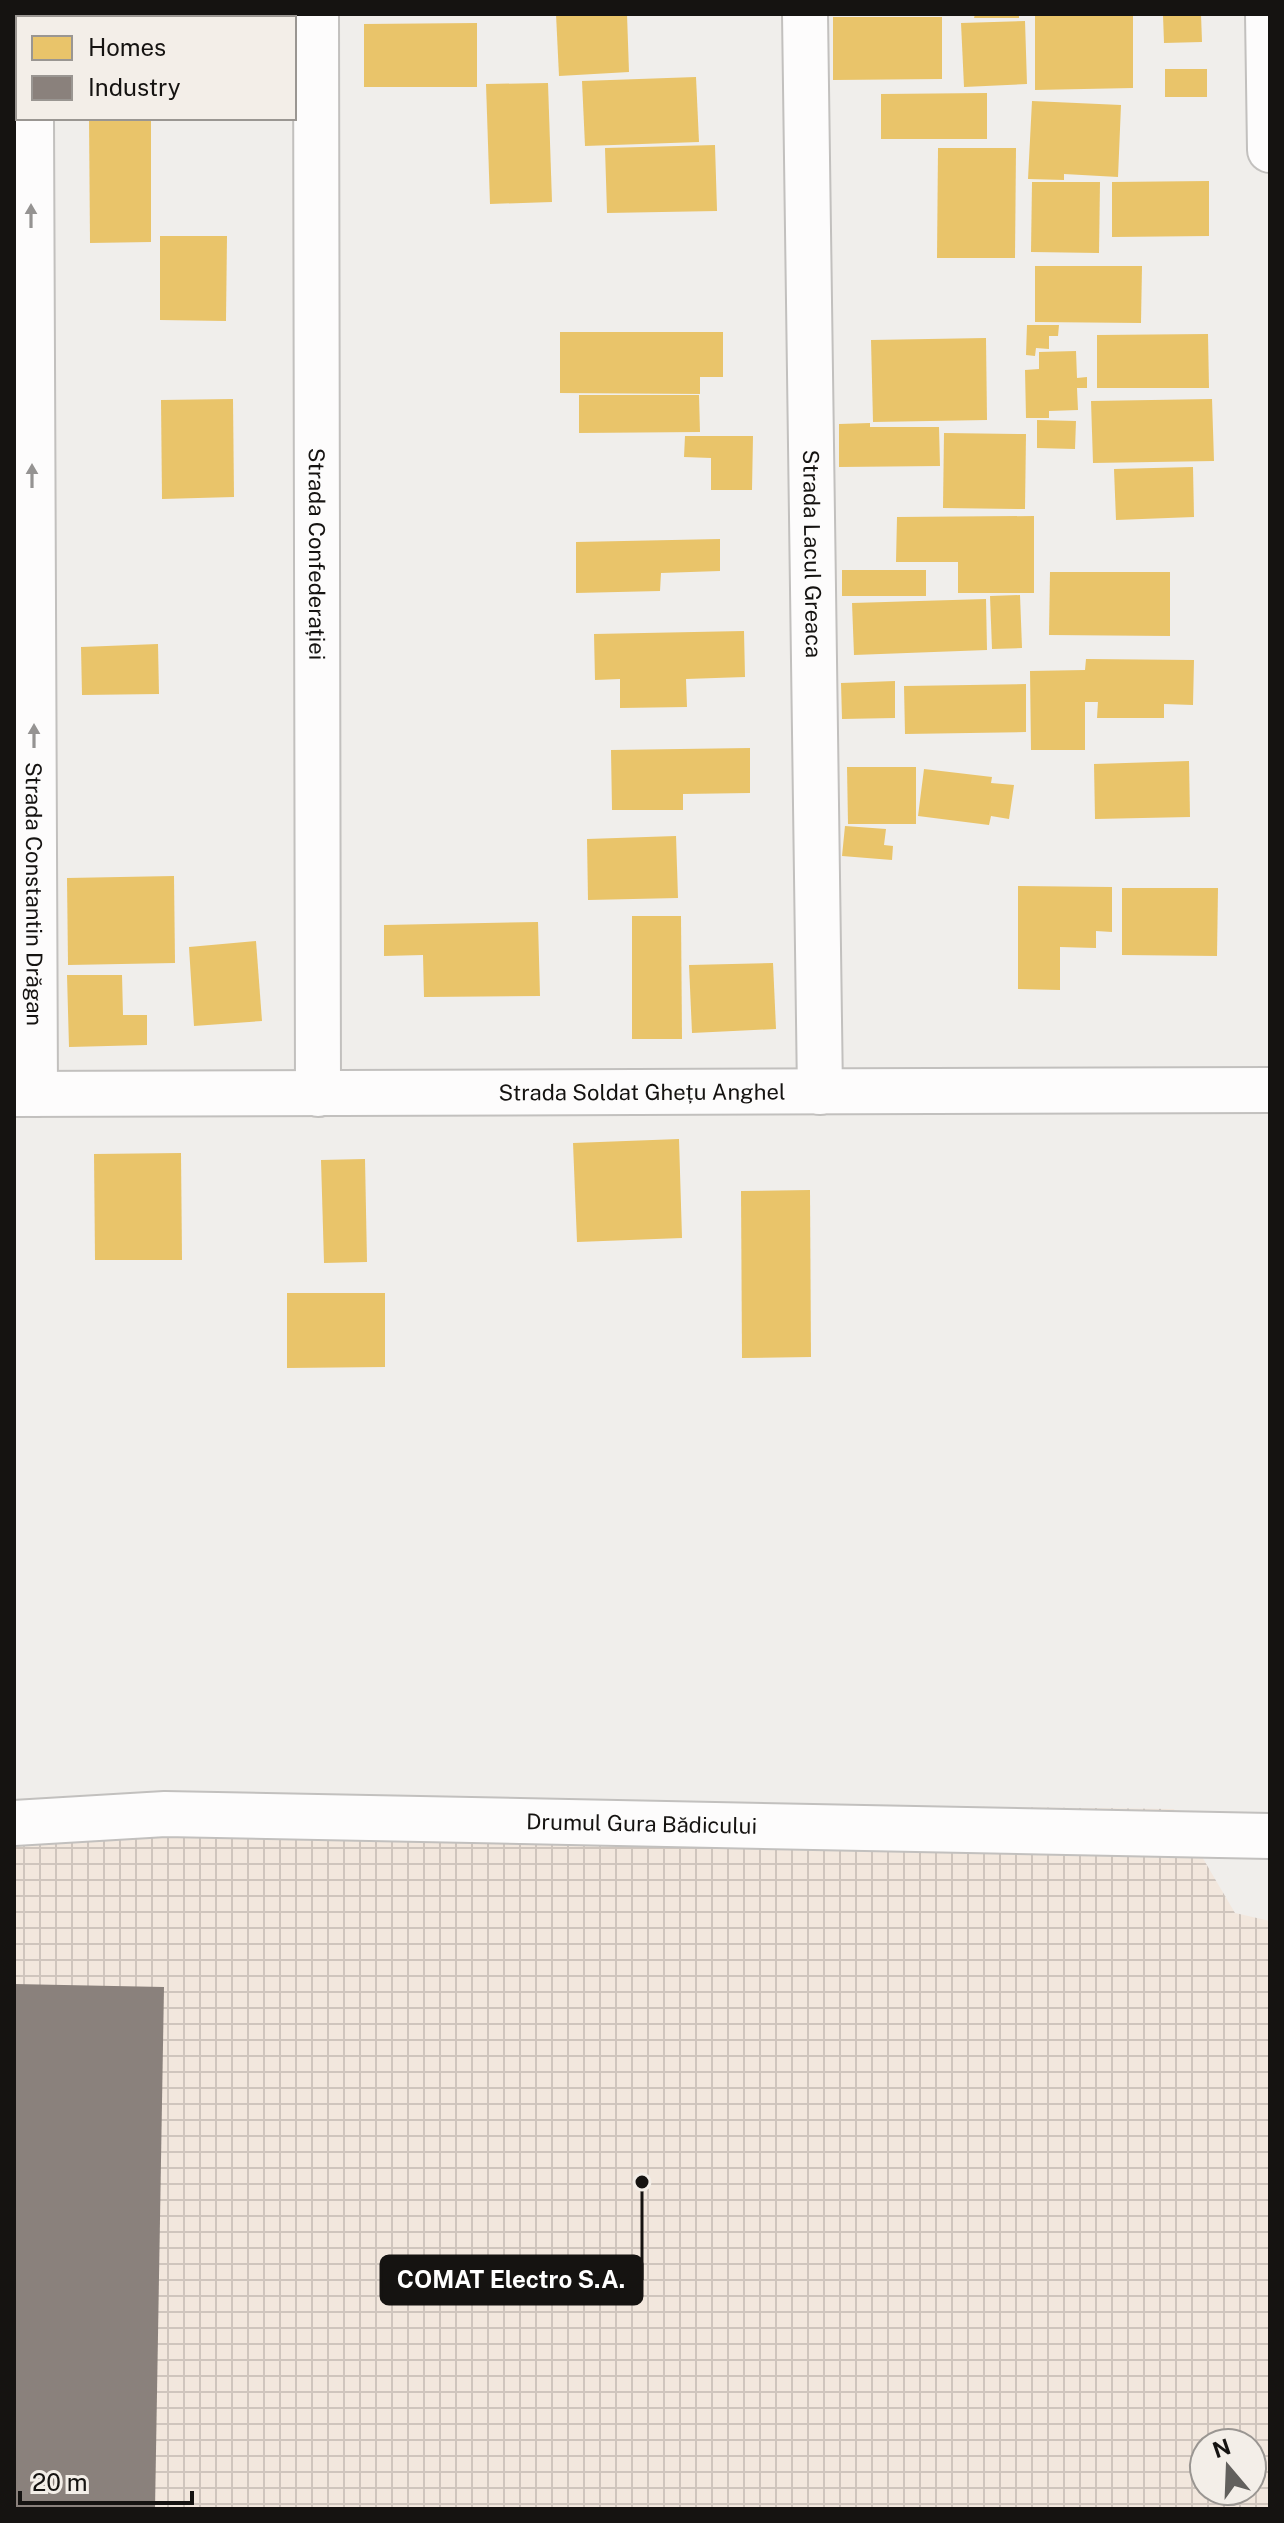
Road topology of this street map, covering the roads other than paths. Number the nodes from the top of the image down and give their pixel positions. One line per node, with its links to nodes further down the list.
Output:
1 (316, 14): 9 (street, Strada Confederației)
2 (805, 14): 7 (street, Strada Lacul Greaca)
3 (1268, 14): 5 (street)
4 (31, 120): 8 (street, Strada Constantin Drăgan, one-way to 4)
5 (1270, 150)
6 (1270, 1090): 7 (street, Strada Soldat Ghețu Anghel)
7 (820, 1092): 9 (street, Strada Soldat Ghețu Anghel)
8 (25, 1094): 9 (street, Strada Soldat Ghețu Anghel)
9 (318, 1094)
10 (14, 1823): 11 (street, Drumul Gura Bădicului)
11 (1270, 1836)

